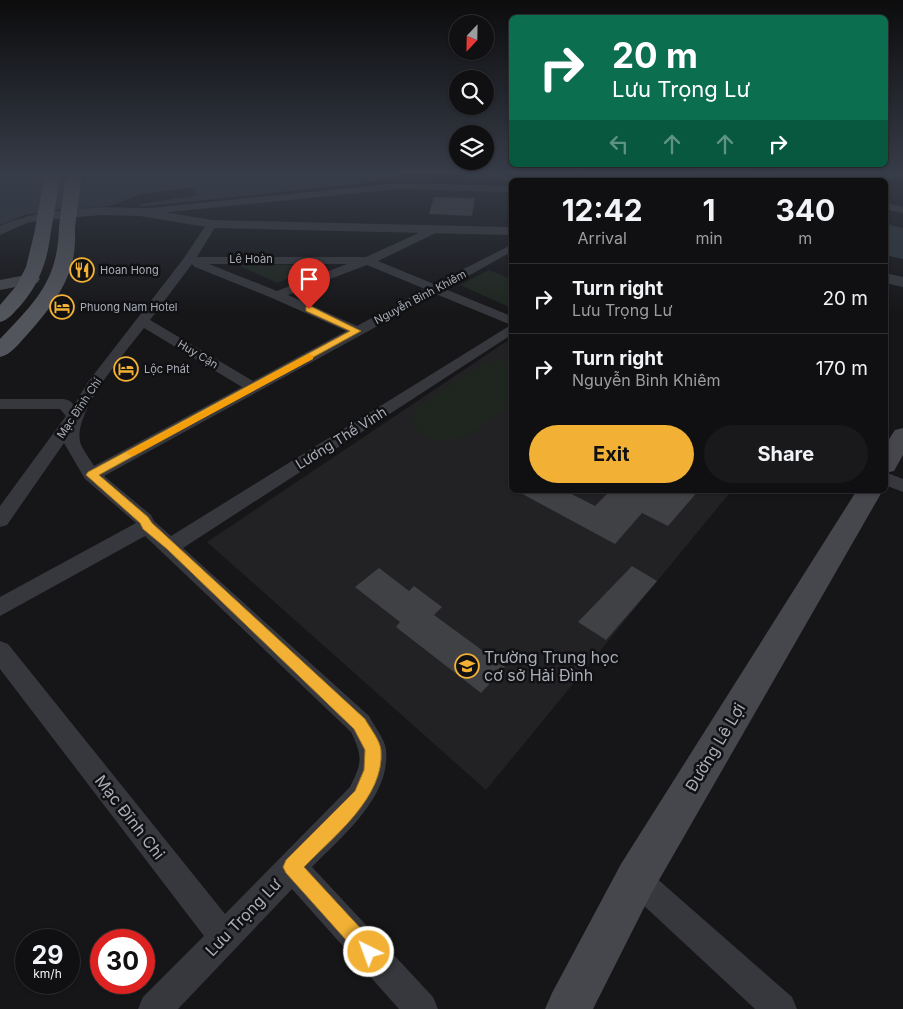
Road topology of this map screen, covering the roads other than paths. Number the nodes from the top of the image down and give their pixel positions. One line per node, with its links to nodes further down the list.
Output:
1 (23, 220): 7 (street)
2 (45, 220): 12 (main road, bridge)
3 (68, 220): 23 (main road, bridge)
4 (189, 220): 5 (street)
5 (212, 224): 6 (street); 10 (street, Mạc Đĩnh Chi)
6 (438, 228): 8 (street); 11 (street)
7 (0, 231)
8 (509, 231)
9 (509, 249): 16 (street, Nguyễn Bỉnh Khiêm)
10 (189, 260): 11 (street, Lê Hoàn); 17 (street); 20 (street, Mạc Đĩnh Chi)
11 (368, 261): 16 (street, Lê Hoàn); 17 (street)
12 (31, 279): 15 (main road); 18 (main road)
13 (888, 279): 14 (street)
14 (903, 282)
15 (0, 285)
16 (435, 289): 19 (street, Lê Hoàn); 21 (street, Nguyễn Bỉnh Khiêm)
17 (278, 294): 21 (street)
18 (0, 316)
19 (509, 320)
20 (142, 321): 24 (street, Huy Cận); 26 (street, Mạc Đĩnh Chi)
21 (357, 331): 24 (street, Nguyễn Bỉnh Khiêm)
22 (509, 331): 35 (street, Lương Thế Vinh)
23 (0, 351)
24 (253, 387): 29 (street, Nguyễn Bỉnh Khiêm)
25 (0, 404): 26 (street)
26 (75, 416): 29 (street, Lưu Trọng Lư); 33 (street, Mạc Đĩnh Chi)
27 (903, 435): 28 (main road)
28 (888, 460)
29 (91, 475): 34 (street, Lưu Trọng Lư)
30 (888, 479): 31 (street)
31 (903, 486)
32 (868, 493): 39 (main road, Đường Lê Lợi)
33 (0, 520)
34 (147, 526): 35 (street, Lưu Trọng Lư); 36 (street)
35 (171, 546): 38 (street, Lưu Trọng Lư)
36 (0, 607)
37 (0, 651): 40 (street, Mạc Đĩnh Chi)
38 (292, 867): 40 (street, Lưu Trọng Lư); 42 (street)
39 (636, 879): 43 (main road, Đường Lê Lợi); 44 (street)
40 (224, 936): 41 (street, Lưu Trọng Lư)
41 (155, 1009)
42 (421, 1009)
43 (568, 1009)
44 (780, 1009)

